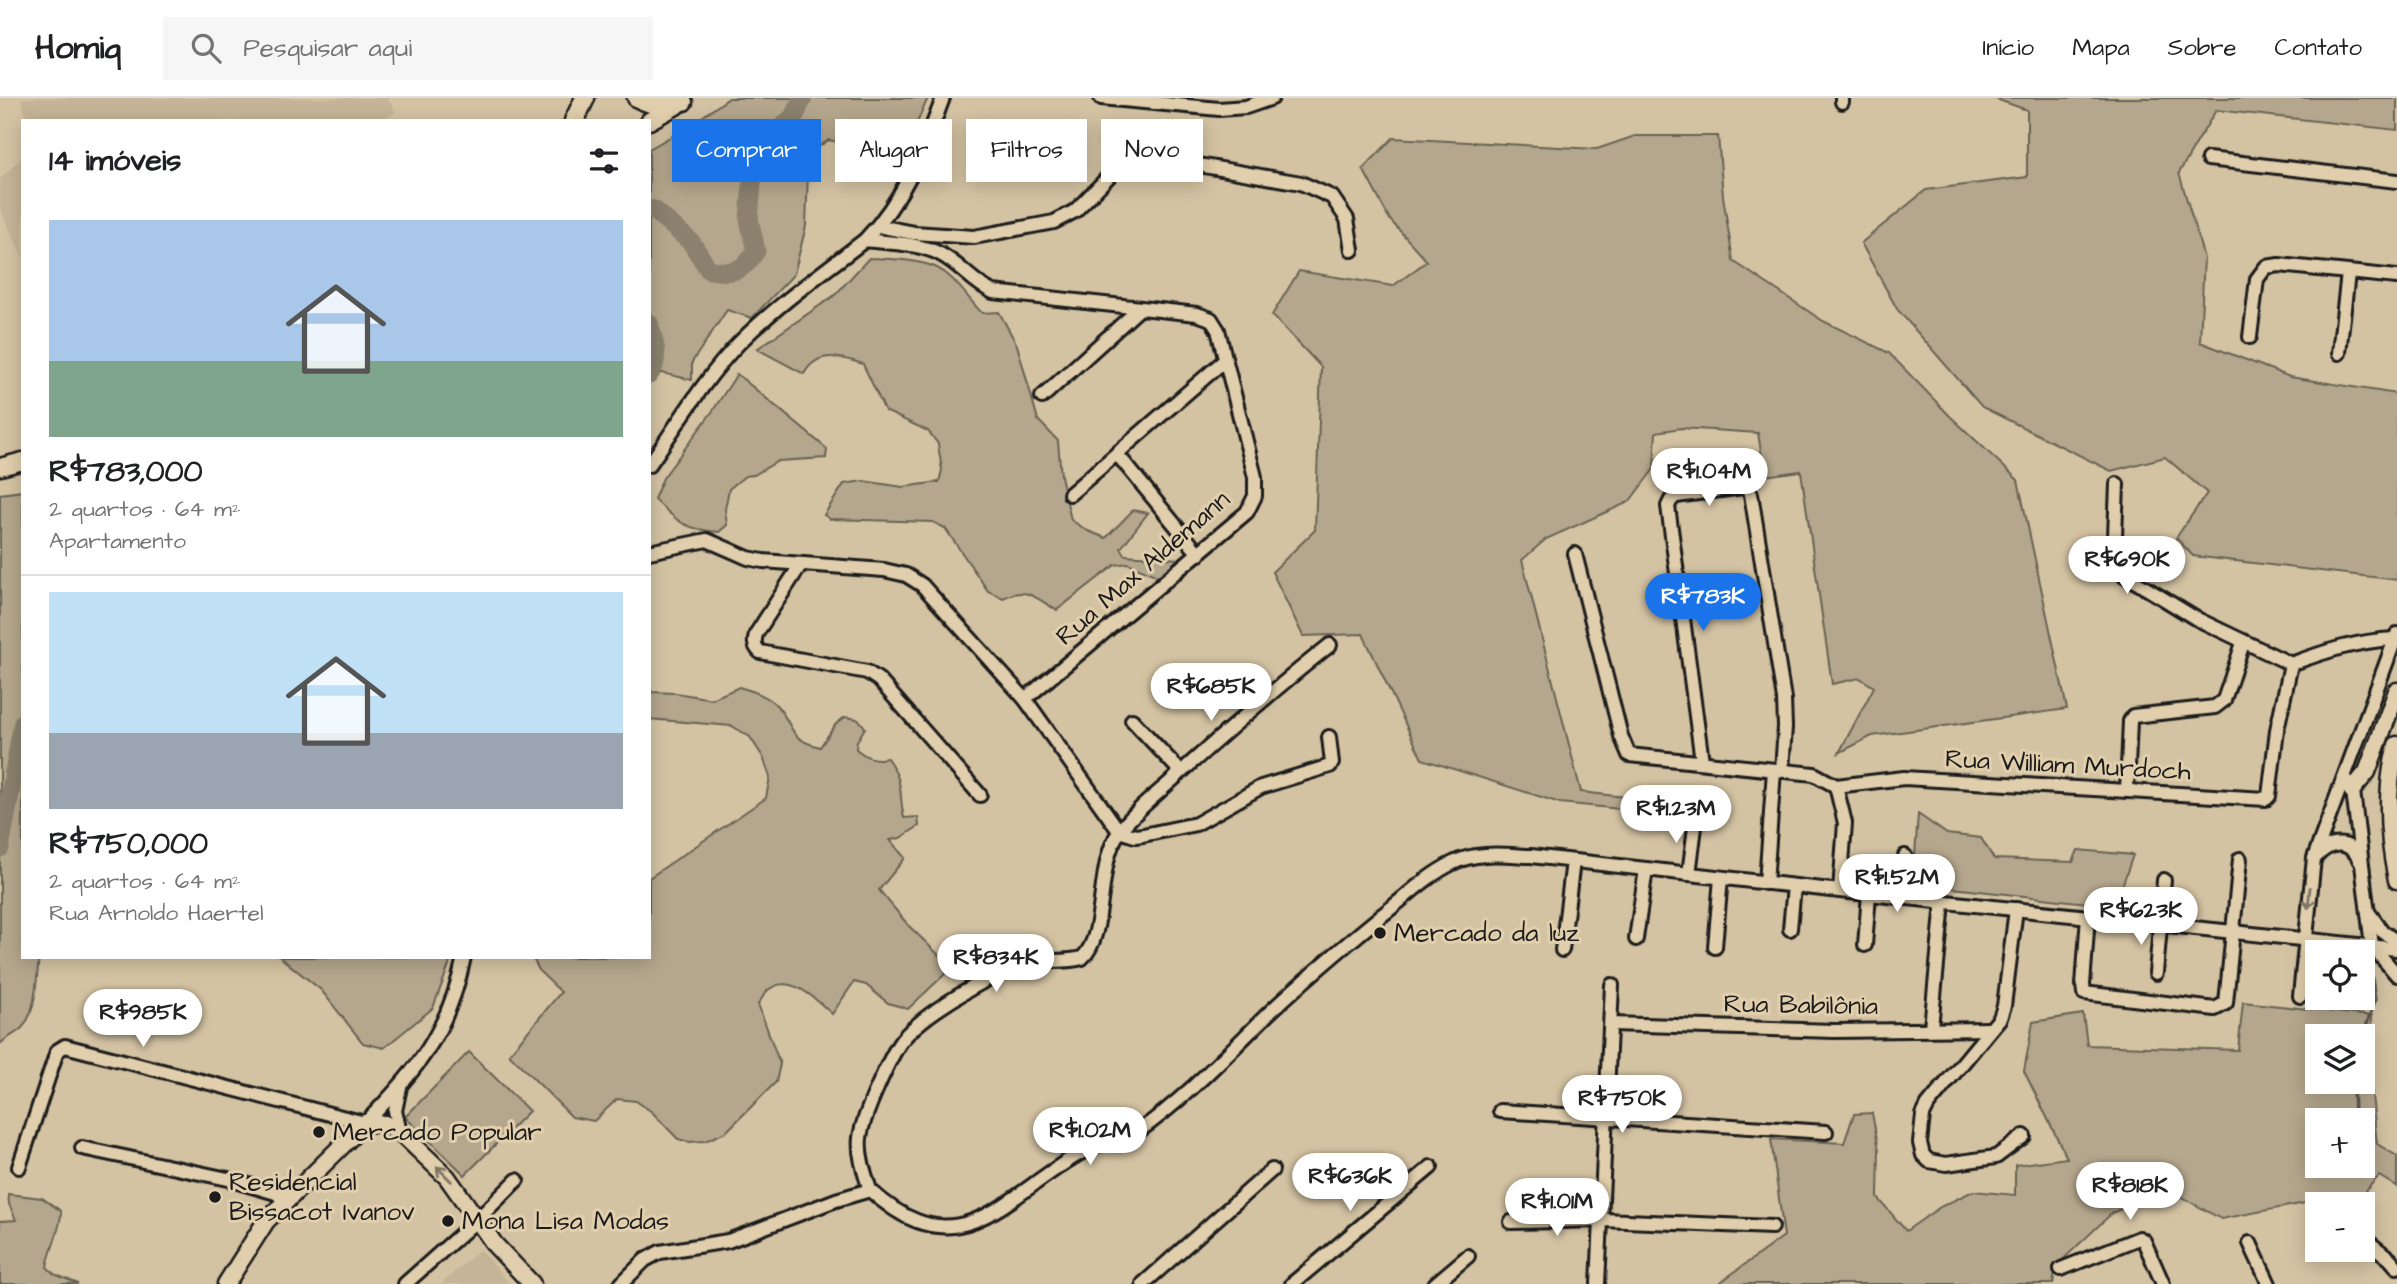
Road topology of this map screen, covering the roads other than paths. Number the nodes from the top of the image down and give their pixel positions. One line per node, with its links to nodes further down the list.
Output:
1 (585, 98): 8 (highway)
2 (592, 98): 9 (main road)
3 (636, 98): 7 (main road)
4 (943, 98): 13 (street)
5 (1101, 98): 6 (street)
6 (1272, 98)
7 (687, 100): 10 (main road)
8 (577, 119)
9 (577, 119)
10 (651, 120)
11 (2208, 159): 12 (street)
12 (2397, 181)
13 (878, 226): 14 (street); 15 (street)
14 (865, 240): 18 (street, Rua Max Aldemann); 25 (street)
15 (1352, 250)
16 (2348, 273): 17 (street); 19 (street); 20 (street)
17 (2397, 277)
18 (1139, 309): 21 (street, Rua Max Aldemann); 22 (street)
19 (2250, 337)
20 (2339, 353)
21 (1225, 360): 23 (street); 30 (street, Rua Max Aldemann)
22 (1042, 397)
23 (1116, 454): 28 (street); 30 (street)
24 (21, 462): 26 (main road)
25 (651, 462)
26 (0, 467)
27 (2117, 485): 34 (street)
28 (1070, 494)
29 (651, 552): 32 (street)
30 (1199, 554): 38 (street, Rua Max Aldemann)
31 (1575, 554): 43 (street)
32 (801, 565): 38 (street); 49 (street)
33 (2396, 636): 36 (street); 42 (street)
34 (2243, 643): 36 (street); 47 (street)
35 (1330, 645): 45 (street)
36 (2291, 664): 47 (street, Rua William Murdoch)
37 (2397, 691): 48 (main road)
38 (1026, 699): 52 (street)
39 (1132, 720): 45 (street)
40 (1329, 737): 52 (street)
41 (2397, 744): 62 (main road)
42 (2351, 758): 48 (street); 51 (street)
43 (1702, 761): 44 (street); 44 (street)
44 (1778, 770): 46 (street); 63 (street)
45 (1181, 772): 52 (street)
46 (1836, 786): 47 (street, Rua William Murdoch); 65 (street)
47 (2127, 790)
48 (2352, 790): 51 (street); 57 (street)
49 (980, 795)
50 (1696, 819): 59 (street)
51 (2327, 822): 54 (street)
52 (1119, 831): 107 (street)
53 (1905, 856): 67 (street)
54 (2314, 858): 57 (street); 75 (street, one-way to 75)
55 (2240, 859): 74 (street)
56 (1573, 861): 58 (street); 85 (street); 107 (street)
57 (2362, 866): 70 (street)
58 (1646, 869): 59 (street); 76 (street)
59 (1689, 874): 60 (street)
60 (1721, 878): 63 (street); 82 (street)
61 (2164, 880): 72 (street)
62 (2397, 880)
63 (1766, 883): 64 (street)
64 (1794, 886): 65 (street); 73 (street)
65 (1840, 891): 66 (street)
66 (1869, 894): 67 (street); 80 (street)
67 (1901, 897): 68 (street)
68 (1943, 902): 69 (street); 93 (street)
69 (2015, 909): 71 (street); 94 (street)
70 (2367, 909): 78 (street); 79 (street)
71 (2088, 916): 72 (street); 74 (street)
72 (2160, 924): 74 (street); 88 (street)
73 (1790, 929)
74 (2233, 931): 75 (street)
75 (2306, 938): 77 (street); 91 (street)
76 (1636, 939)
77 (2322, 940)
78 (2371, 940)
79 (2397, 942)
80 (1865, 945)
81 (2375, 946): 84 (street)
82 (1715, 947)
83 (2375, 949): 89 (street)
84 (2397, 949)
85 (1562, 950)
86 (2397, 955): 89 (street)
87 (464, 959): 95 (street)
88 (2156, 973)
89 (2397, 973)
90 (1612, 985): 92 (street)
91 (2300, 996)
92 (1611, 1024): 93 (street, Rua Babilônia); 97 (street)
93 (1931, 1028): 94 (street, Rua Babilônia)
94 (1990, 1029): 101 (street)
95 (400, 1087): 98 (street); 99 (street)
96 (1500, 1111): 97 (street)
97 (1606, 1118): 100 (street); 110 (street)
98 (365, 1123): 99 (main road); 103 (street); 108 (main road)
99 (400, 1132): 109 (main road, one-way to 99)
100 (1826, 1132)
101 (2024, 1136)
102 (82, 1148): 108 (street)
103 (19, 1167)
104 (1431, 1167): 123 (street)
105 (1272, 1170): 122 (street)
106 (517, 1180): 109 (street)
107 (870, 1190): 121 (street)
108 (286, 1200): 118 (main road)
109 (478, 1219): 119 (street); 120 (main road)
110 (1602, 1220): 111 (street); 112 (street); 125 (street)
111 (1511, 1222)
112 (1772, 1227)
113 (2250, 1243): 127 (street)
114 (2375, 1247): 116 (street)
115 (1468, 1256): 124 (street)
116 (2397, 1267)
117 (2061, 1269): 126 (street)
118 (226, 1284)
119 (405, 1284)
120 (532, 1284)
121 (621, 1284)
122 (1143, 1284)
123 (1292, 1284)
124 (1435, 1284)
125 (1598, 1284)
126 (2163, 1284)
127 (2269, 1284)

